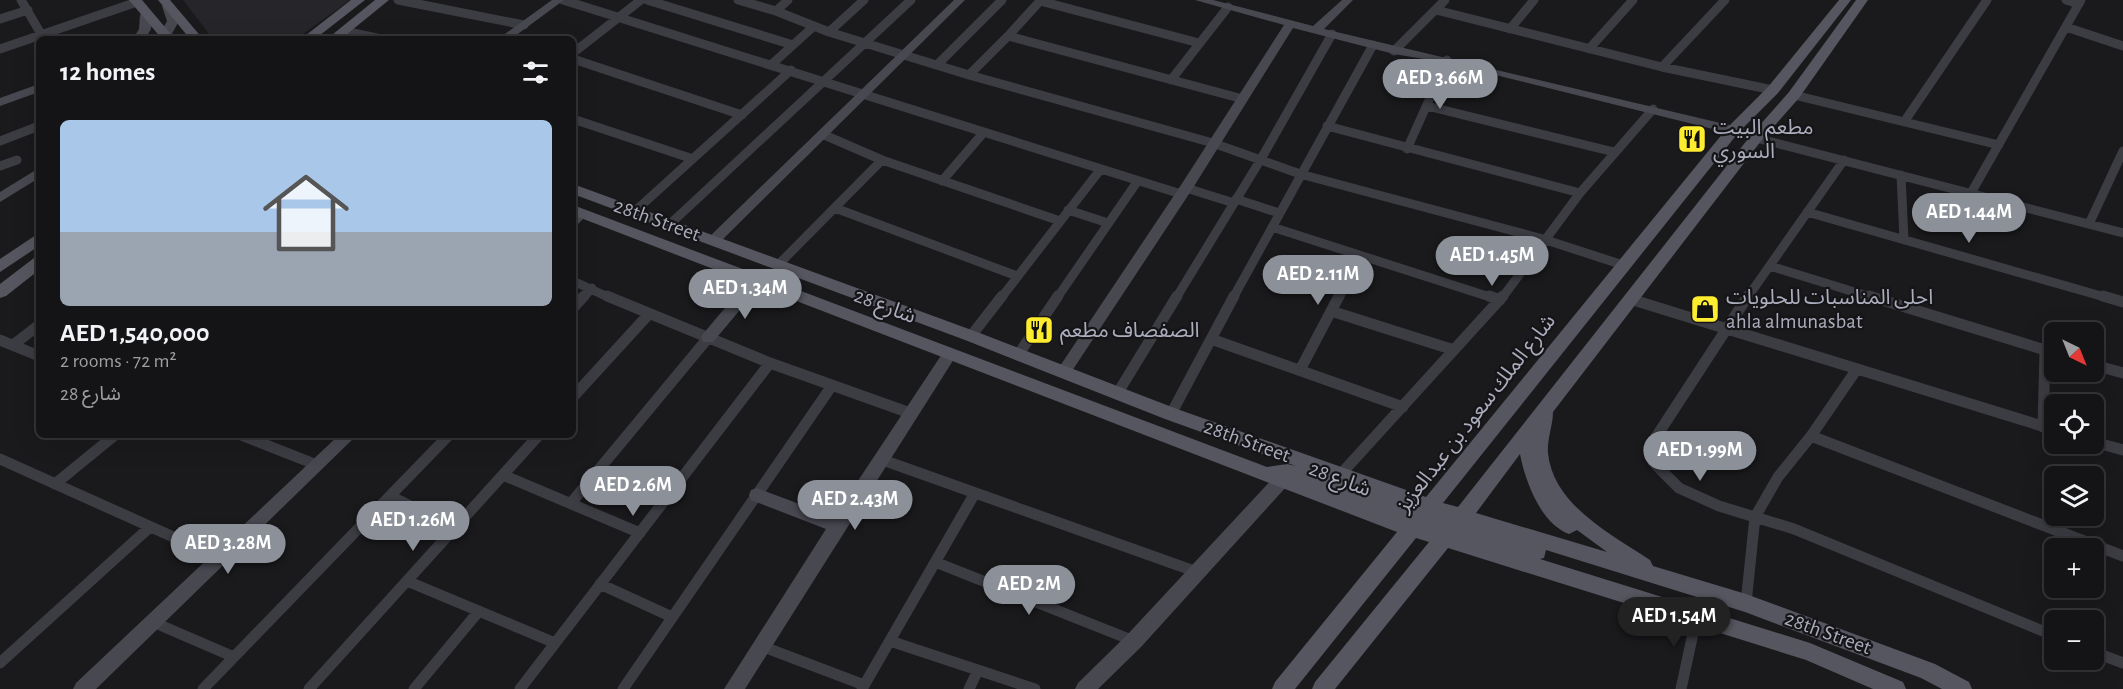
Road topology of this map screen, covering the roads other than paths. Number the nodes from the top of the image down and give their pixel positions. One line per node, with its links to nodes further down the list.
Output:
1 (21, 0): 30 (street)
2 (359, 0): 50 (main road)
3 (383, 0): 51 (main road)
4 (398, 0): 37 (street)
5 (561, 0): 34 (street); 37 (street)
6 (641, 0): 34 (street)
7 (647, 0): 57 (street)
8 (738, 0): 32 (street)
9 (788, 0): 32 (street)
10 (864, 0): 42 (street)
11 (911, 0): 55 (street)
12 (960, 0): 64 (street)
13 (1002, 0): 68 (street)
14 (1200, 0): 29 (street)
15 (1348, 0): 41 (street)
16 (1445, 0): 31 (street)
17 (1534, 0): 40 (street)
18 (1633, 0): 61 (street)
19 (1725, 0): 69 (street)
20 (1845, 0): 76 (main road, شارع الملك سعود بن عبدالعزيز)
21 (1862, 0): 79 (main road)
22 (1975, 0): 26 (street)
23 (2066, 0): 27 (street)
24 (136, 1): 33 (main road); 45 (street)
25 (1041, 1): 53 (street); 56 (street)
26 (1986, 2): 86 (street)
27 (2080, 2): 39 (street)
28 (166, 3): 48 (street); 49 (main road)
29 (1228, 7): 36 (street); 56 (street)
30 (28, 10): 35 (street); 44 (street)
31 (1436, 10): 40 (street); 63 (street)
32 (776, 11): 38 (street)
33 (146, 15): 46 (street); 47 (main road)
34 (619, 17): 62 (street); 67 (street)
35 (0, 19)
36 (1290, 24): 41 (street); 80 (street)
37 (524, 25): 52 (street)
38 (813, 27): 42 (street); 57 (street)
39 (2066, 27): 59 (street); 95 (street)
40 (1510, 29): 61 (street)
41 (1316, 30): 43 (street)
42 (829, 32): 55 (street)
43 (1332, 34): 58 (street); 100 (street)
44 (42, 36)
45 (46, 36)
46 (141, 36)
47 (165, 36)
48 (168, 36)
49 (194, 36)
50 (311, 36)
51 (337, 36)
52 (508, 36)
53 (1008, 36): 71 (street); 73 (street)
54 (36, 39): 60 (street)
55 (865, 43): 64 (street); 72 (street)
56 (1199, 43): 73 (street)
57 (793, 45): 67 (street)
58 (1374, 45): 63 (street); 87 (street)
59 (2123, 46)
60 (0, 49)
61 (1589, 49): 69 (street)
62 (576, 51)
63 (1395, 51): 66 (street)
64 (903, 55): 68 (street); 77 (street)
65 (576, 60): 84 (street)
66 (1447, 60): 82 (street); 83 (street)
67 (772, 64): 70 (street)
68 (937, 65): 71 (street)
69 (1662, 67): 76 (street)
70 (791, 70): 72 (street); 84 (street)
71 (969, 75): 94 (street)
72 (824, 80): 77 (street); 128 (street)
73 (1171, 80): 80 (street)
74 (36, 82): 78 (street)
75 (36, 89): 81 (street)
76 (1773, 90): 89 (main road, شارع الملك سعود بن عبدالعزيز)
77 (865, 93): 90 (street); 91 (street)
78 (0, 95)
79 (1794, 95): 86 (street); 92 (main road)
80 (1243, 99): 94 (street)
81 (0, 102)
82 (1428, 106): 96 (street); 98 (street)
83 (1653, 109): 89 (street); 98 (street)
84 (742, 115): 99 (street)
85 (576, 120): 99 (street)
86 (1904, 122): 95 (street)
87 (1328, 126): 96 (street); 107 (street)
88 (36, 127): 93 (street)
89 (1733, 130): 92 (street); 138 (main road, شارع الملك سعود بن عبدالعزيز)
90 (984, 132): 105 (street); 111 (street)
91 (822, 134): 102 (street); 134 (street)
92 (1756, 138): 103 (street); 146 (main road)
93 (0, 141)
94 (1213, 143): 100 (street); 114 (street)
95 (1999, 145): 116 (street)
96 (1407, 149): 115 (street)
97 (2123, 151): 109 (street)
98 (1614, 152): 115 (street)
99 (693, 159): 121 (street)
100 (1261, 159): 107 (street); 118 (street)
101 (17, 160): 104 (street)
102 (882, 160): 111 (street); 119 (street)
103 (1844, 160): 108 (street); 122 (street)
104 (0, 166)
105 (1100, 170): 112 (street); 120 (street)
106 (36, 174): 117 (street)
107 (1300, 174): 123 (street); 131 (street)
108 (1901, 175): 116 (street); 133 (street)
109 (2112, 175): 110 (street); 127 (street)
110 (2123, 178)
111 (942, 181): 125 (street)
112 (1137, 182): 114 (street); 126 (street)
113 (576, 190): 121 (main road, 28th Street)
114 (1184, 191): 118 (street); 168 (street)
115 (1580, 193): 131 (street)
116 (1971, 193): 127 (street)
117 (0, 198)
118 (1235, 201): 123 (street); 173 (street)
119 (835, 208): 137 (street); 141 (street)
120 (1068, 210): 125 (street); 126 (street)
121 (634, 212): 128 (main road, 28th Street)
122 (1807, 212): 133 (street); 139 (street)
123 (1279, 213): 129 (street)
124 (576, 215): 143 (main road, شارع 28)
125 (1060, 221): 141 (street)
126 (1108, 223): 163 (street)
127 (2089, 224): 130 (street)
128 (669, 225): 134 (main road, 28th Street)
129 (1272, 227): 135 (street); 156 (street)
130 (2123, 233)
131 (1544, 239): 138 (street); 147 (street)
132 (36, 240): 140 (main road)
133 (1904, 240): 148 (street)
134 (713, 241): 137 (main road, 28th Street)
135 (1361, 256): 147 (street); 150 (street)
136 (36, 264): 145 (main road)
137 (778, 265): 154 (main road, 28th Street)
138 (1623, 265): 200 (main road, شارع الملك سعود بن عبدالعزيز)
139 (1770, 266): 153 (street); 159 (street)
140 (0, 267)
141 (1017, 276): 154 (street)
142 (576, 281): 144 (street)
143 (756, 281): 155 (street); 162 (main road, شارع 28)
144 (592, 288): 149 (street); 151 (street)
145 (0, 292)
146 (1630, 299): 153 (street); 174 (main road)
147 (1500, 300): 160 (street)
148 (2123, 302)
149 (576, 305)
150 (1331, 311): 160 (street); 167 (street)
151 (648, 315): 155 (street); 172 (street)
152 (36, 327): 158 (street)
153 (1725, 328): 166 (street); 199 (street)
154 (971, 336): 163 (main road, 28th Street)
155 (708, 338): 164 (street); 198 (street)
156 (1211, 339): 167 (street); 177 (street)
157 (0, 340): 158 (street)
158 (13, 345): 161 (street)
159 (2044, 349)
160 (1454, 350): 175 (street)
161 (36, 355)
162 (949, 355): 176 (street); 193 (main road, شارع 28)
163 (1018, 355): 168 (main road, 28th Street)
164 (770, 363): 171 (street); 205 (street)
165 (2104, 367): 169 (street)
166 (1857, 369): 178 (street); 180 (street)
167 (1300, 370): 175 (street)
168 (1063, 373): 173 (main road, 28th Street)
169 (2123, 373)
170 (2047, 382): 178 (street)
171 (831, 387): 176 (street); 196 (street)
172 (576, 394)
173 (1117, 394): 177 (main road, 28th Street)
174 (1546, 406): 179 (main road); 211 (main road)
175 (1403, 407): 192 (street)
176 (910, 412): 189 (street)
177 (1171, 414): 192 (main road, 28th Street)
178 (2043, 427)
179 (1526, 434): 203 (main road); 209 (main road)
180 (1811, 436): 199 (street); 206 (street)
181 (111, 438): 194 (street)
182 (248, 438): 190 (street)
183 (346, 438): 190 (street)
184 (446, 438): 197 (street)
185 (536, 438): 191 (street)
186 (2104, 445): 187 (street)
187 (2123, 450)
188 (0, 459): 194 (street)
189 (880, 459): 195 (street); 202 (street)
190 (317, 465): 207 (street)
191 (502, 475): 198 (street); 204 (street)
192 (1340, 475): 200 (main road, 28th Street)
193 (1272, 478): 200 (main road); 210 (street)
194 (55, 484): 201 (street)
195 (975, 493): 208 (street); 210 (street)
196 (757, 495): 202 (street); 217 (street)
197 (390, 496): 204 (street); 225 (street)
198 (571, 503): 205 (street)
199 (1755, 517): 214 (street); 219 (street)
200 (1422, 518): 203 (main road); 241 (main road, شارع الملك سعود بن عبدالعزيز)
201 (150, 526): 207 (street); 226 (street)
202 (837, 526): 223 (street)
203 (1452, 527): 209 (main road, 28th Street); 211 (main road); 216 (main road); 242 (main road)
204 (455, 528): 212 (street)
205 (640, 533): 213 (street)
206 (2123, 556)
207 (220, 558): 218 (street)
208 (935, 562): 220 (street); 221 (street)
209 (1623, 565): 211 (main road, 28th Street)
210 (1197, 572): 221 (street)
211 (1664, 578): 214 (main road, 28th Street)
212 (407, 581): 215 (street); 233 (street)
213 (600, 584): 217 (street); 222 (street)
214 (1746, 603): 229 (main road, 28th Street)
215 (479, 611): 222 (street); 234 (street)
216 (1697, 615): 243 (street); 244 (main road)
217 (672, 617): 236 (street)
218 (153, 622): 225 (street); 231 (street)
219 (2044, 631)
220 (890, 641): 228 (street); 230 (street)
221 (1134, 641): 240 (street)
222 (555, 643): 235 (street)
223 (761, 646): 230 (street); 237 (street)
224 (2104, 655): 227 (street)
225 (234, 657): 232 (street)
226 (0, 663)
227 (2123, 663)
228 (978, 670): 238 (street); 239 (street)
229 (1928, 671): 245 (main road, 28th Street); 246 (main road, 28th Street); 247 (street)
230 (863, 687)
231 (83, 689)
232 (203, 689)
233 (309, 689)
234 (414, 689)
235 (520, 689)
236 (623, 689)
237 (734, 689)
238 (969, 689)
239 (1035, 689)
240 (1085, 689)
241 (1282, 689)
242 (1322, 689)
243 (1681, 689)
244 (1896, 689)
245 (1956, 689)
246 (1962, 689)
247 (1976, 689)

